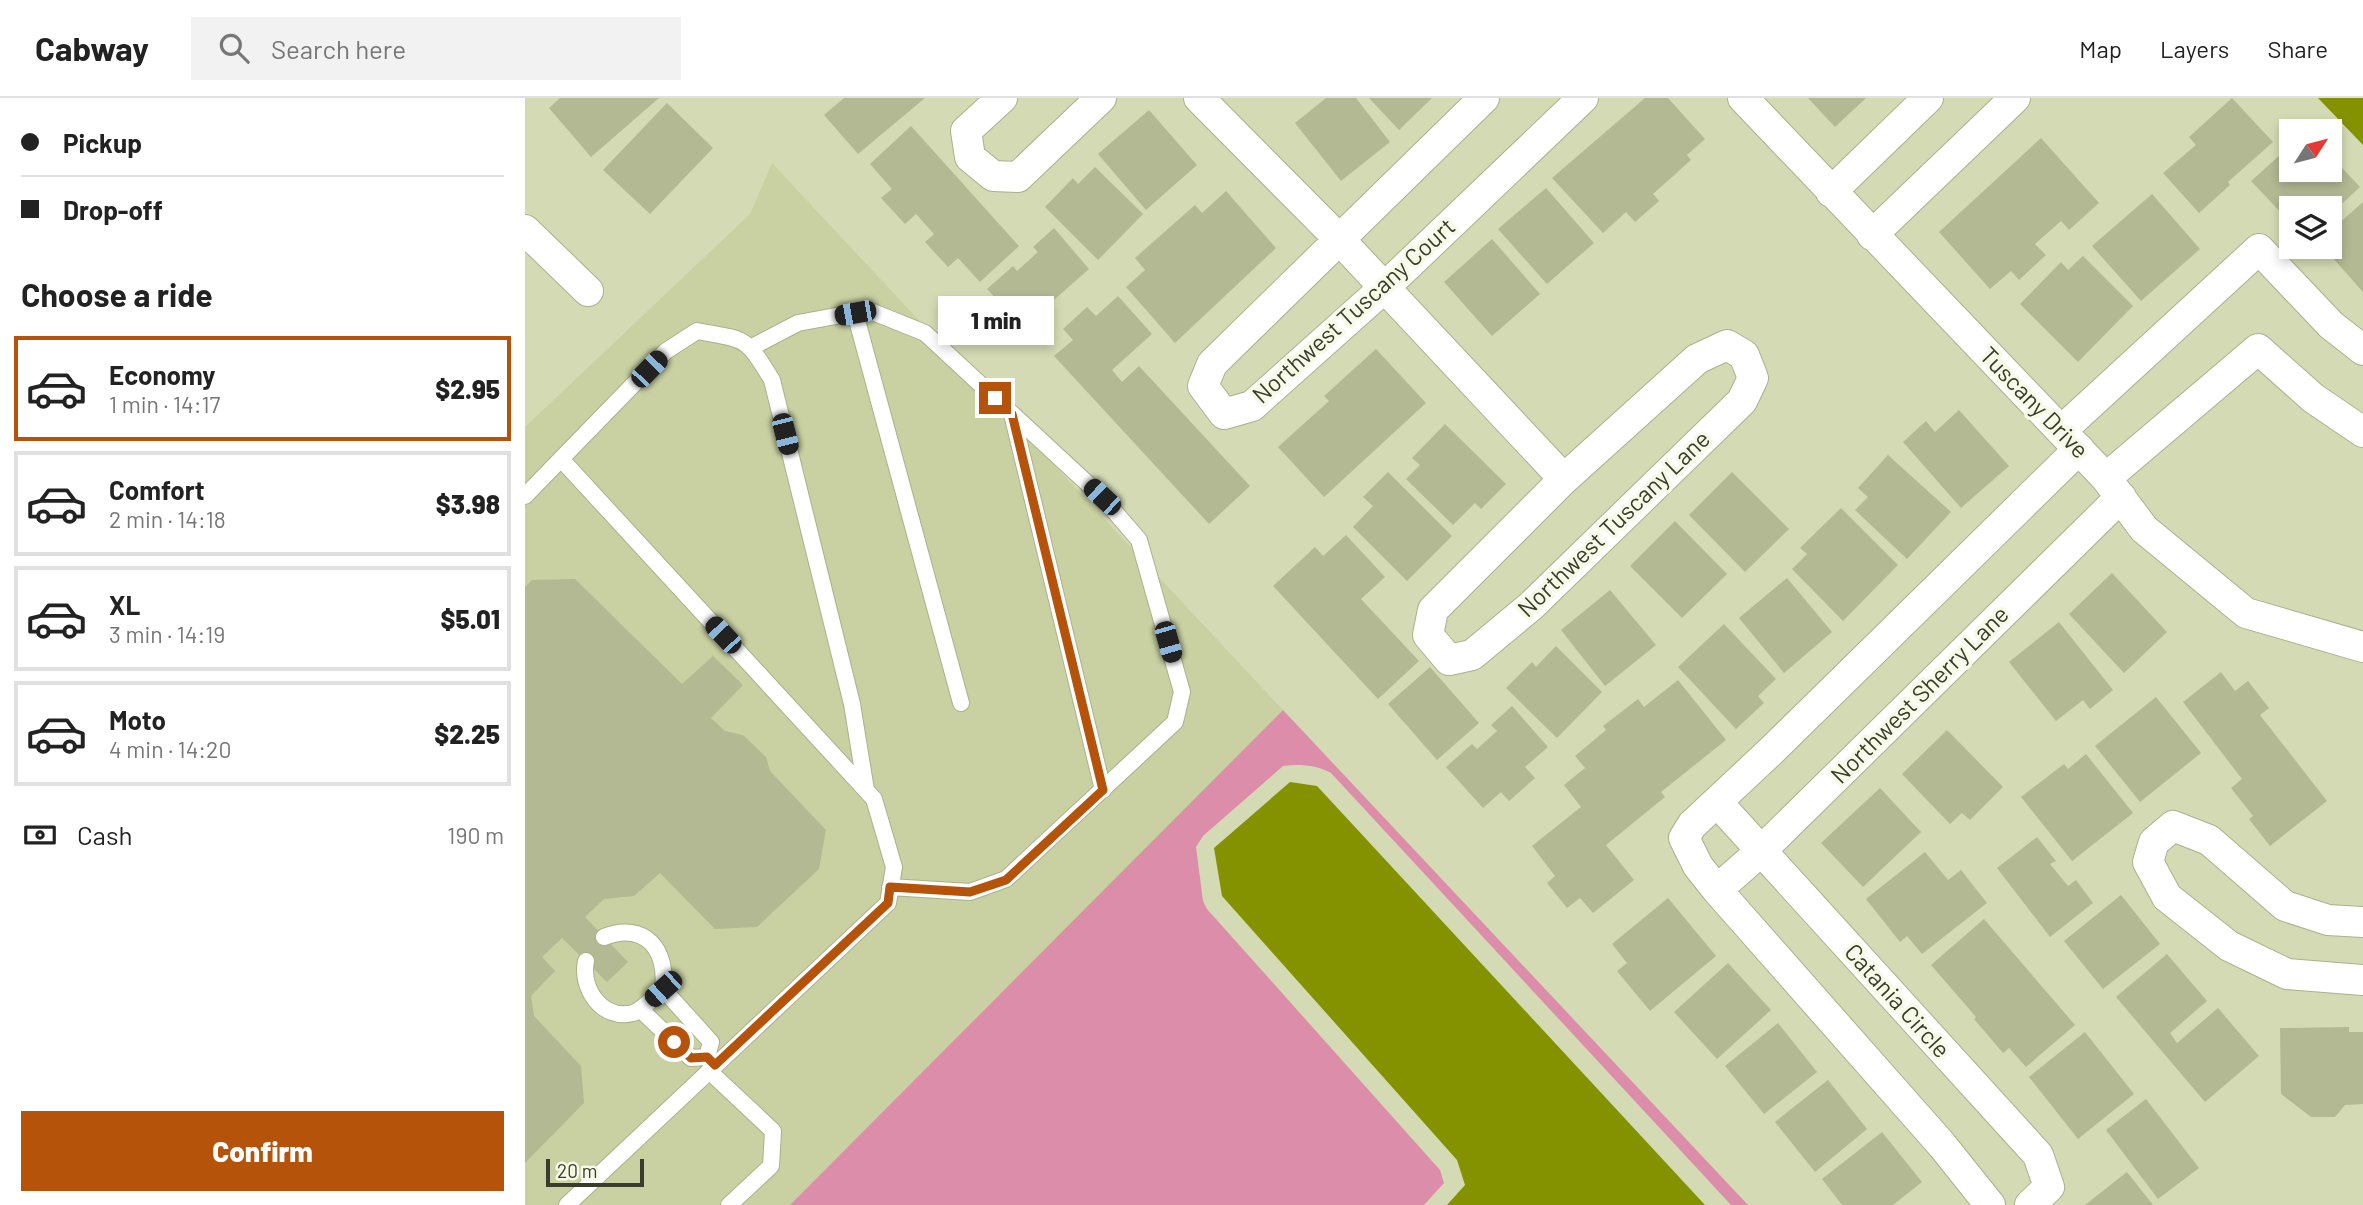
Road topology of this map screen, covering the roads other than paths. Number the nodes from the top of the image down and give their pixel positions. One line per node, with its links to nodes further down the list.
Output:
1 (1002, 98): 2 (street)
2 (1101, 98)
3 (1199, 98): 12 (street)
4 (1484, 98): 12 (street, Northwest Tuscany Court)
5 (1583, 98): 13 (street, Northwest Tuscany Court)
6 (1743, 98): 9 (street, Tuscany Drive)
7 (1928, 98): 9 (street)
8 (2015, 98): 11 (street)
9 (1831, 192): 11 (street, Tuscany Drive)
10 (525, 230): 14 (street)
11 (1872, 235): 20 (street, Tuscany Drive)
12 (1339, 239): 13 (street); 13 (street, Northwest Tuscany Court)
13 (1384, 288): 22 (street)
14 (588, 291)
15 (855, 313): 16 (lane); 18 (lane); 26 (lane)
16 (752, 347): 21 (lane); 28 (lane)
17 (2363, 350): 20 (street)
18 (1012, 414): 27 (lane); 27 (lane)
19 (2363, 432): 23 (street, Northwest Sherry Lane)
20 (2070, 440): 23 (street, Tuscany Drive); 29 (street)
21 (561, 459): 24 (lane); 28 (lane)
22 (1564, 479): 22 (street, Northwest Tuscany Lane)
23 (2113, 488): 25 (street, Tuscany Drive); 30 (street, Northwest Sherry Lane)
24 (525, 496)
25 (2363, 647)
26 (961, 703)
27 (1103, 790): 31 (lane)
28 (866, 791): 31 (lane)
29 (1717, 802): 30 (street, Catania Circle); 32 (street)
30 (1761, 851): 32 (street, Northwest Sherry Lane); 43 (street, Catania Circle)
31 (890, 887): 39 (lane)
32 (1717, 890): 42 (street)
33 (2363, 922): 36 (street)
34 (604, 937): 37 (lane)
35 (586, 961): 38 (lane)
36 (2363, 981)
37 (663, 989): 38 (lane); 39 (lane)
38 (640, 1009): 39 (lane)
39 (710, 1064): 40 (lane); 41 (lane)
40 (567, 1205)
41 (729, 1205)
42 (1990, 1205)
43 (2029, 1205)

